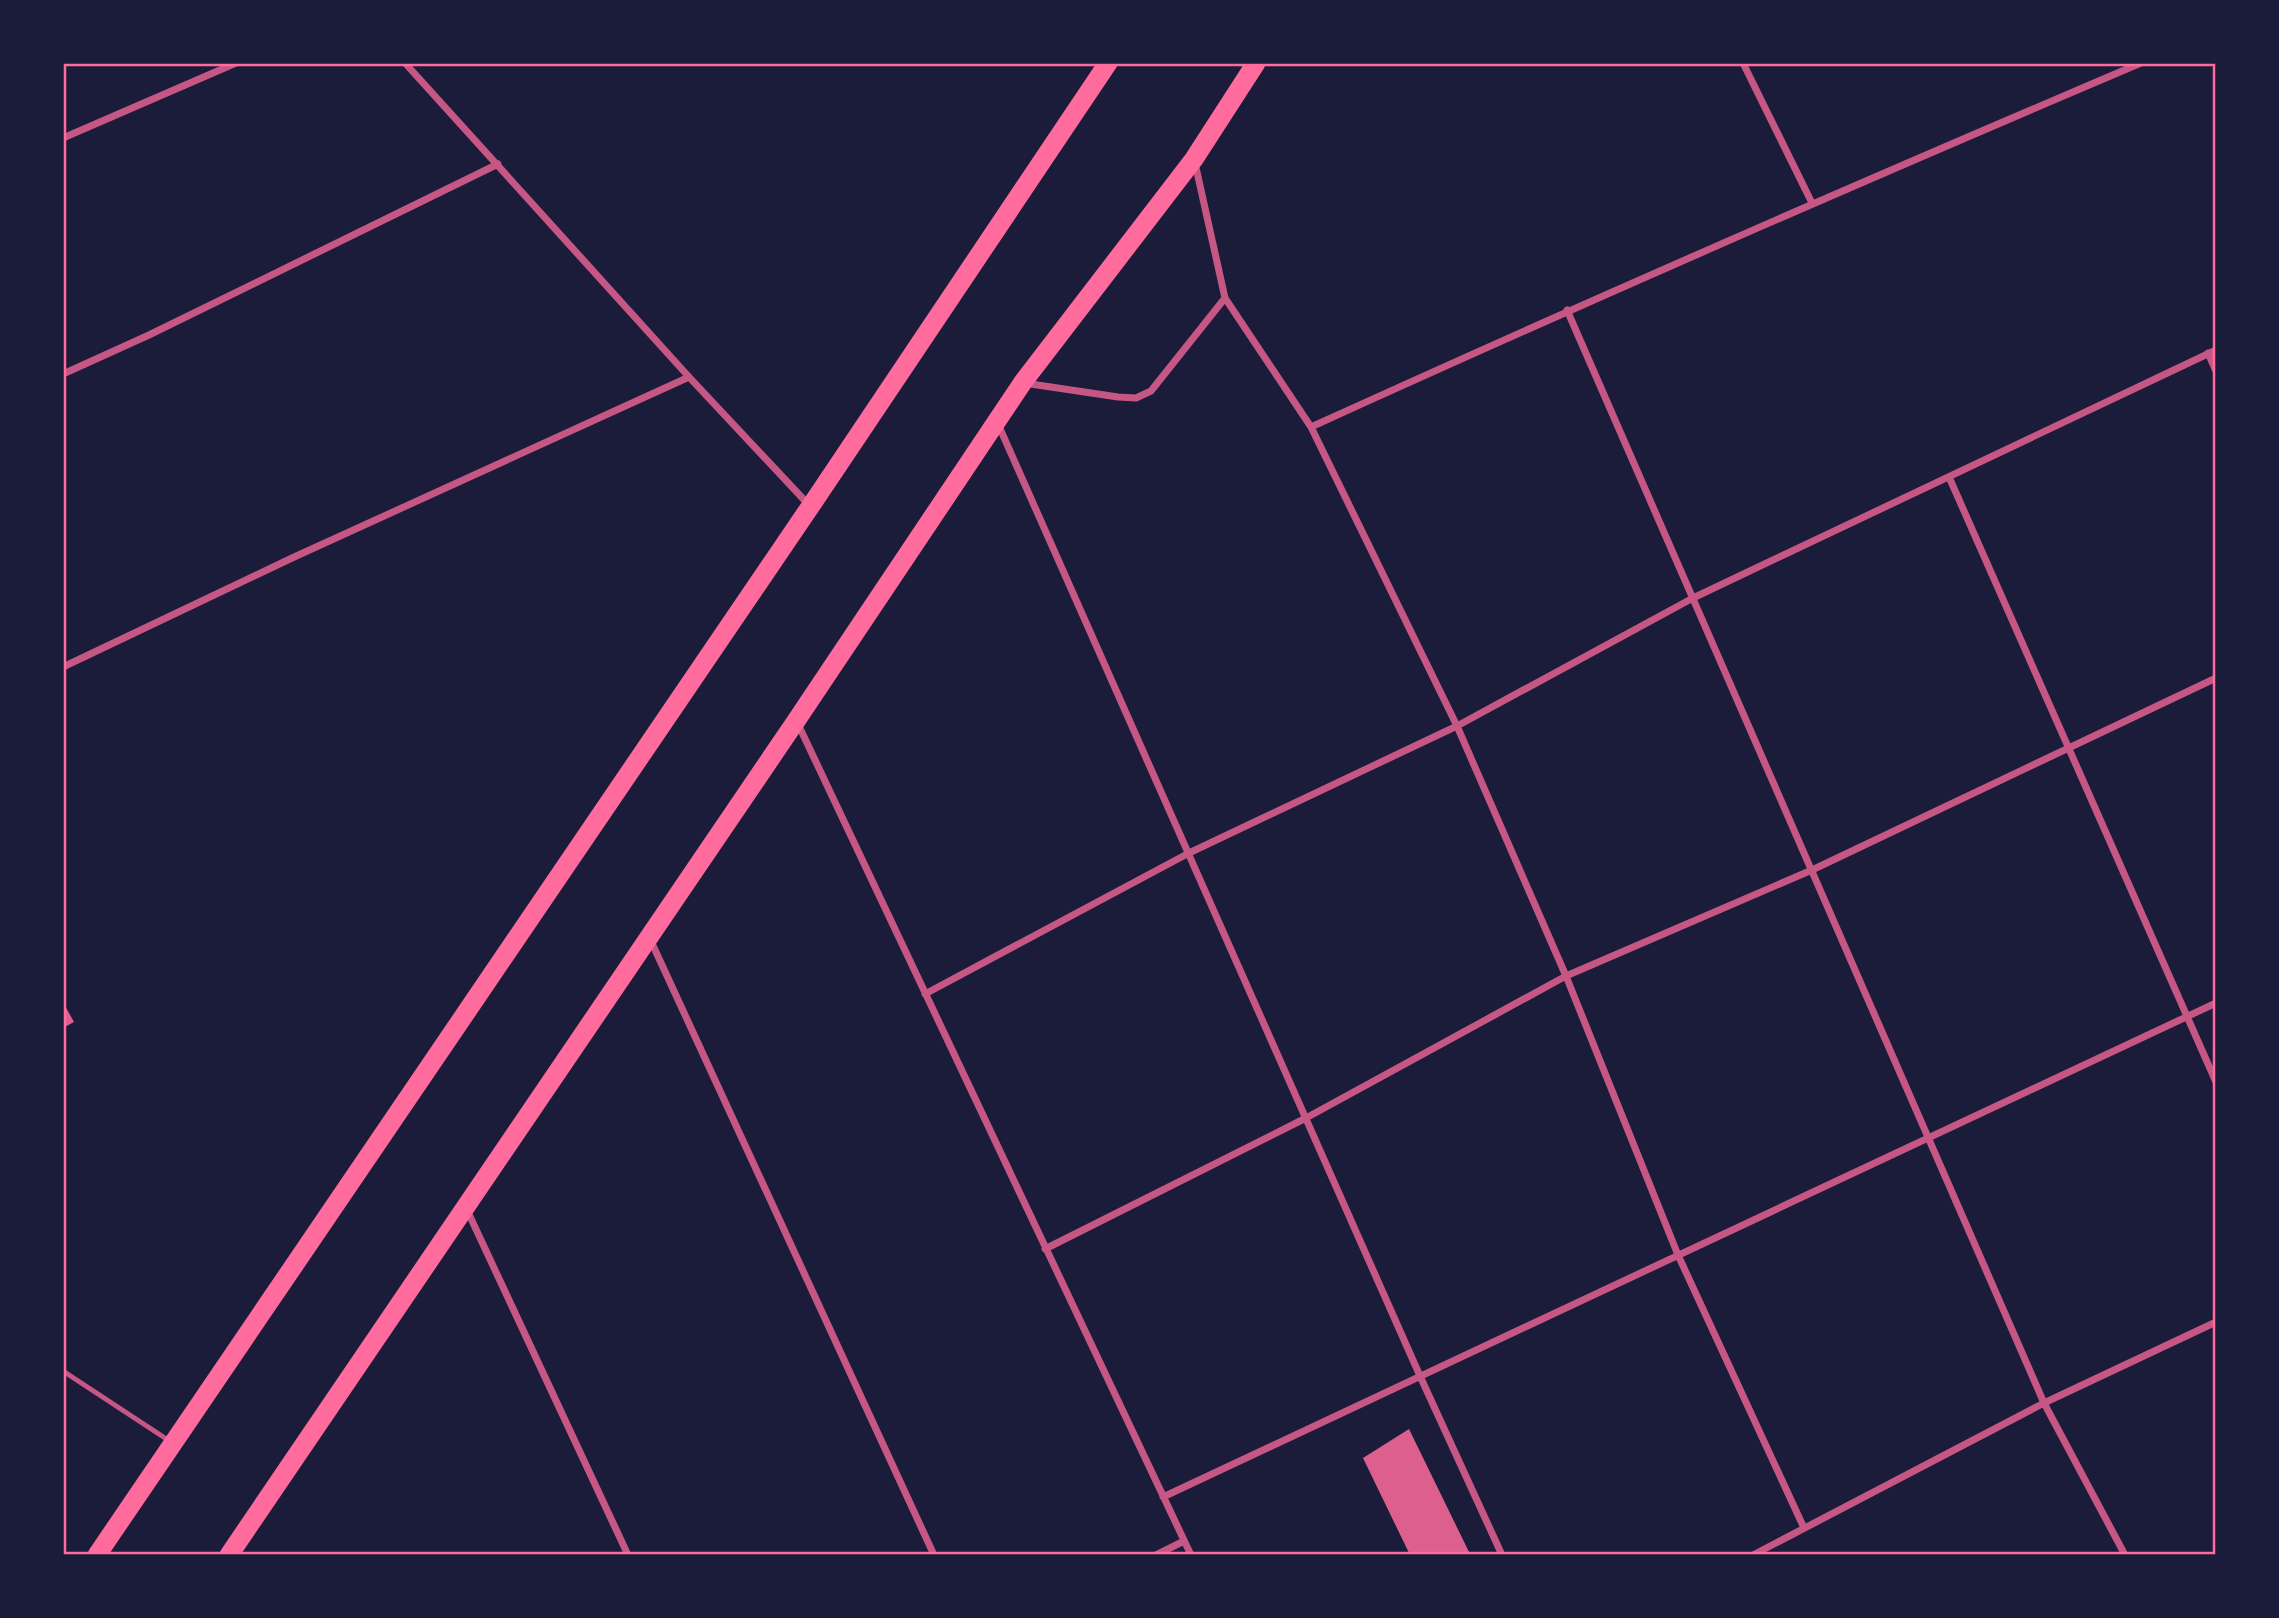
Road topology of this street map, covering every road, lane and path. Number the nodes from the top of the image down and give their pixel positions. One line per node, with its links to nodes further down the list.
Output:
1 (236, 63): 7 (street)
2 (405, 63): 9 (street)
3 (1108, 63): 21 (highway)
4 (1256, 63): 8 (highway)
5 (1743, 63): 10 (street)
6 (2141, 63): 10 (street)
7 (63, 138)
8 (1194, 159): 11 (street); 17 (highway)
9 (498, 164): 15 (street); 16 (street)
10 (1812, 203): 12 (street)
11 (1225, 298): 17 (street); 19 (street)
12 (1567, 310): 19 (street); 22 (street)
13 (2212, 351): 14 (street); 20 (street)
14 (2216, 371)
15 (63, 374)
16 (689, 377): 21 (street); 23 (street)
17 (1023, 382): 18 (highway)
18 (998, 422): 25 (highway); 28 (street)
19 (1311, 427): 26 (street)
20 (1949, 477): 22 (street); 27 (street)
21 (810, 506): 45 (highway)
22 (1693, 598): 26 (street); 29 (street)
23 (63, 667)
24 (2216, 678): 27 (street)
25 (796, 721): 30 (highway); 32 (street)
26 (1457, 726): 28 (street); 31 (street)
27 (2069, 748): 29 (street); 34 (street)
28 (1189, 853): 32 (street); 36 (street)
29 (1812, 870): 31 (street); 37 (street)
30 (649, 937): 38 (highway); 52 (street)
31 (1566, 976): 36 (street); 40 (street)
32 (925, 994): 39 (street)
33 (2216, 1003): 34 (street)
34 (2188, 1016): 35 (street); 37 (street)
35 (2216, 1082)
36 (1306, 1118): 39 (street); 43 (street)
37 (1929, 1138): 40 (street); 44 (street)
38 (466, 1208): 50 (highway); 51 (street)
39 (1045, 1249): 46 (street)
40 (1678, 1255): 43 (street); 47 (street)
41 (2216, 1322): 44 (street)
42 (63, 1371): 45 (lane)
43 (1420, 1376): 46 (street); 55 (street)
44 (2044, 1403): 47 (street); 57 (street)
45 (173, 1444): 49 (highway)
46 (1163, 1497): 48 (street)
47 (1804, 1528): 56 (street)
48 (1184, 1541): 53 (street); 54 (street)
49 (97, 1555)
50 (229, 1555)
51 (628, 1555)
52 (934, 1555)
53 (1156, 1555)
54 (1191, 1555)
55 (1502, 1555)
56 (1753, 1555)
57 (2125, 1555)

